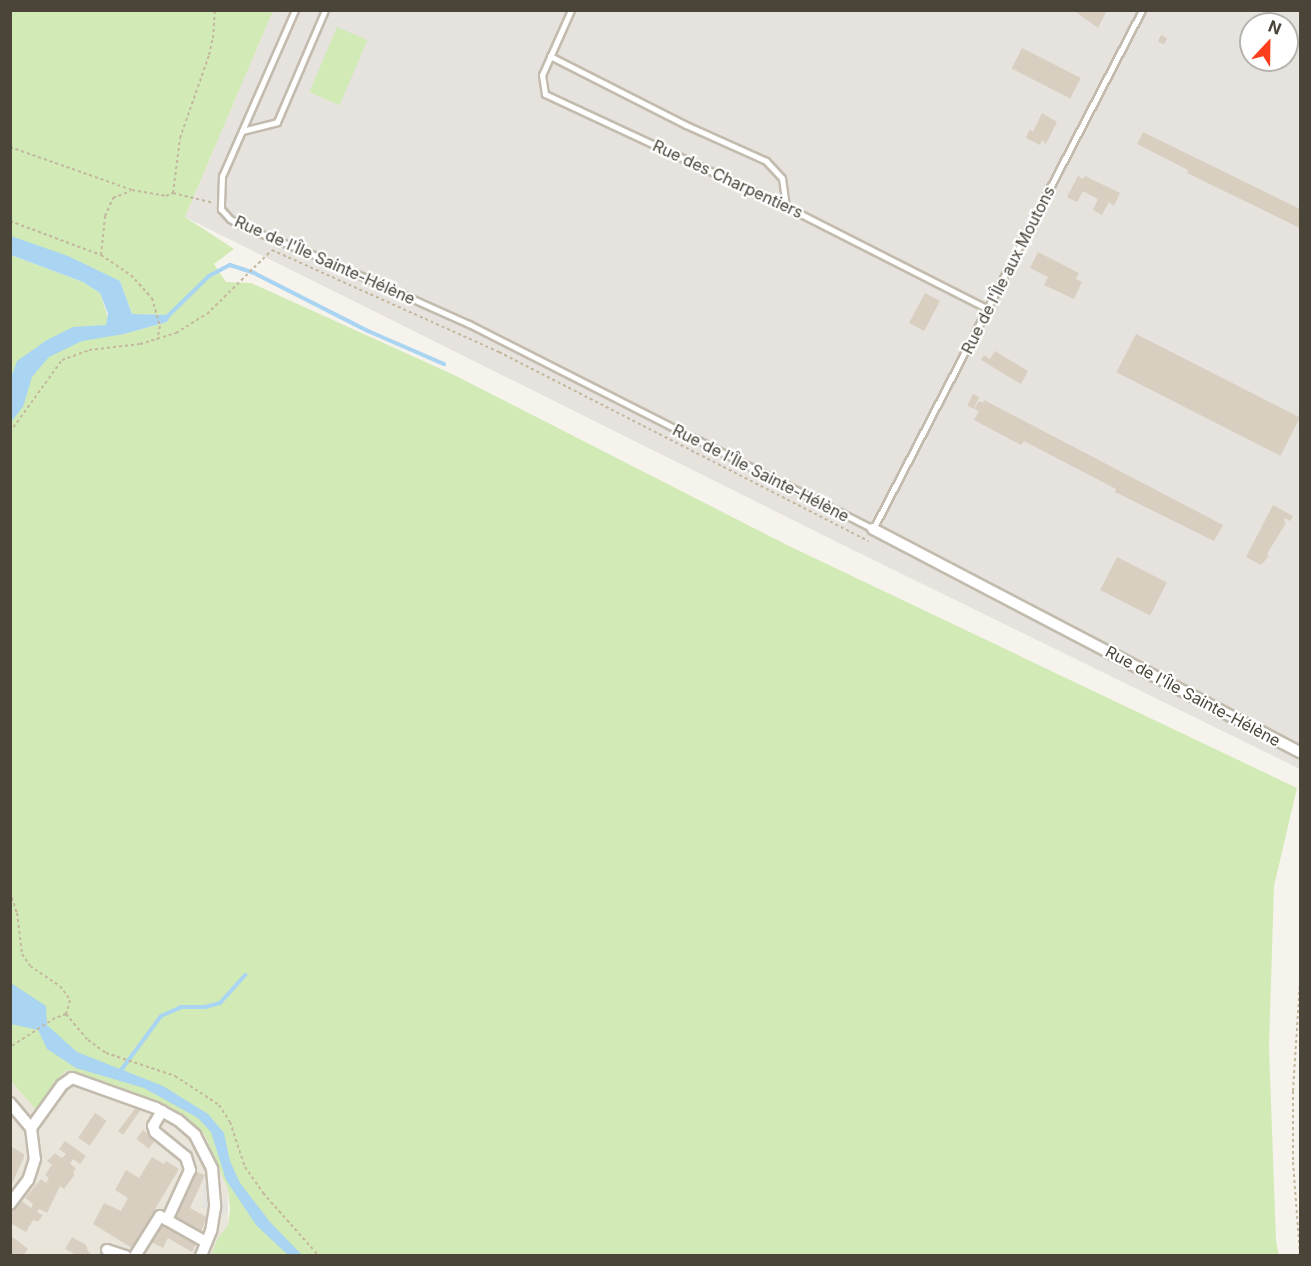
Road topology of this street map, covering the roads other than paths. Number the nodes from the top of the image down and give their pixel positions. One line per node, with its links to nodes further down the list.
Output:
1 (295, 10): 6 (lane)
2 (326, 10): 6 (lane)
3 (571, 10): 5 (lane, Rue des Charpentiers)
4 (1143, 10): 8 (lane, Rue de l'Île aux Moutons)
5 (550, 56): 7 (lane); 7 (lane, Rue des Charpentiers)
6 (242, 131): 9 (lane, Rue de l'Île Sainte-Hélène)
7 (786, 206): 8 (lane, Rue des Charpentiers)
8 (988, 309): 9 (lane, Rue de l'Île aux Moutons)
9 (873, 529): 10 (street, Rue de l'Île Sainte-Hélène)
10 (1300, 752)
11 (10, 1103): 13 (street)
12 (162, 1111): 13 (street); 15 (street); 16 (street)
13 (31, 1128): 14 (street)
14 (10, 1204)
15 (166, 1220): 16 (street); 19 (street)
16 (206, 1242): 20 (street)
17 (107, 1250): 18 (street)
18 (126, 1256)
19 (135, 1256)
20 (201, 1256)

